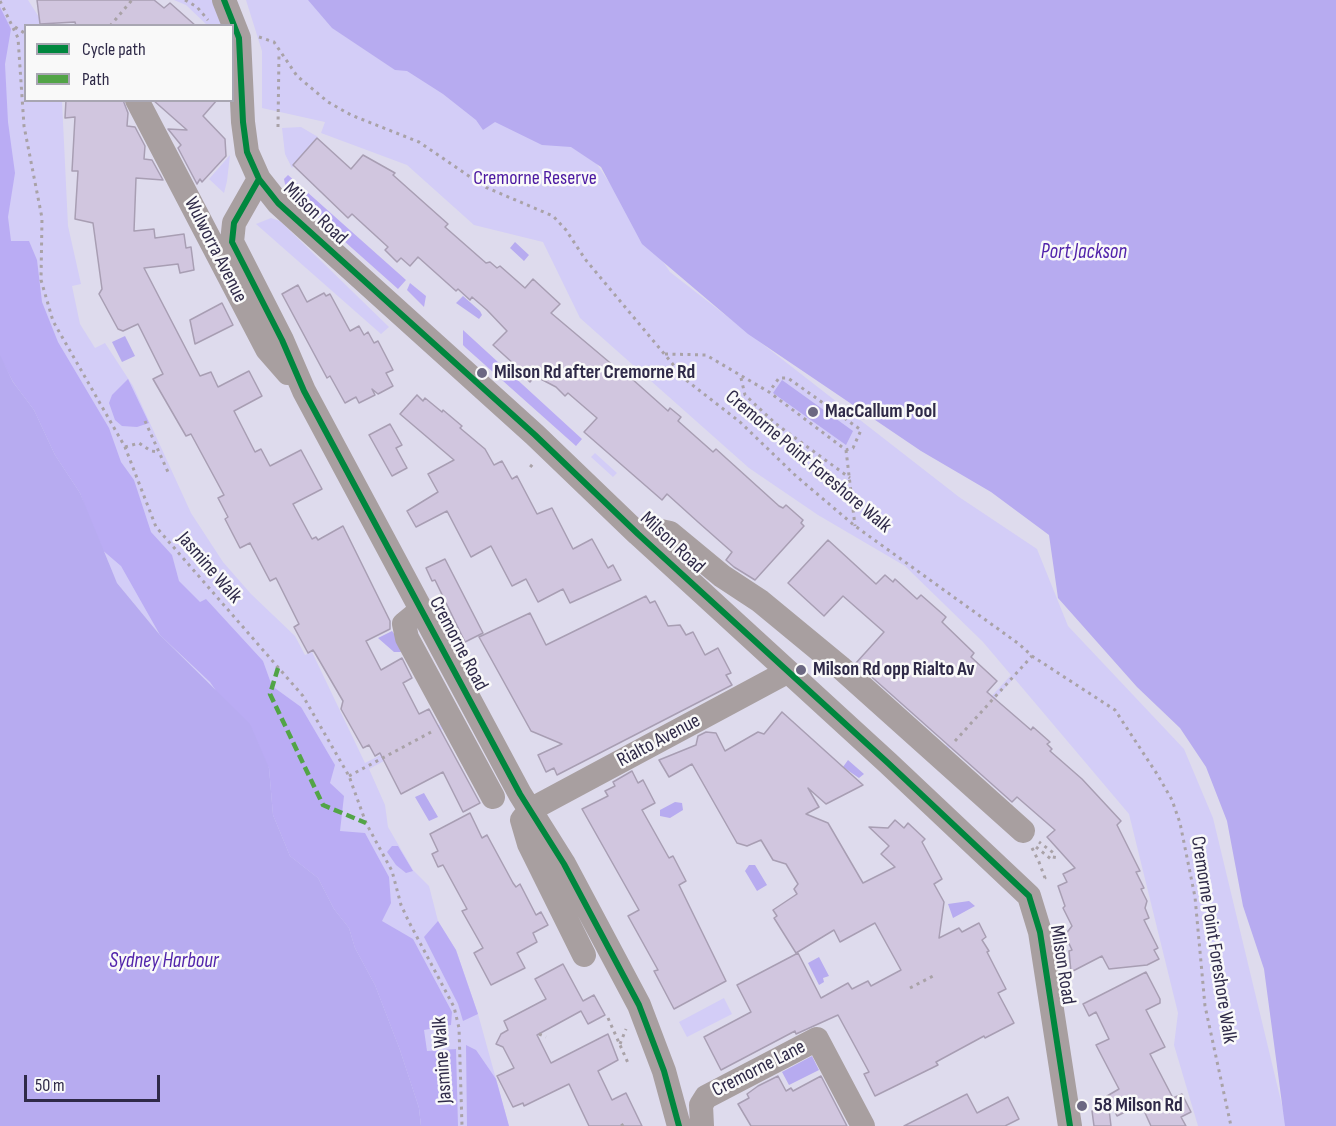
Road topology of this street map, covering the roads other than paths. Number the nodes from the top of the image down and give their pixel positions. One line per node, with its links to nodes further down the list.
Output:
1 (224, 0): 2 (street, Milson Road)
2 (233, 24)
3 (234, 25): 5 (street, Milson Road)
4 (138, 102): 6 (street, Wulworra Avenue)
5 (259, 179): 6 (street, Cremorne Road); 7 (street, Milson Road)
6 (304, 391): 8 (street, Cremorne Road)
7 (638, 534): 9 (street, Milson Road); 12 (street)
8 (421, 610): 10 (street); 11 (street, Cremorne Road)
9 (787, 672): 11 (street, Rialto Avenue); 17 (street, Milson Road)
10 (493, 797)
11 (530, 810): 13 (street); 14 (street, Cremorne Road)
12 (1023, 831)
13 (584, 955)
14 (679, 1126)
15 (702, 1126): 16 (street, Cremorne Lane)
16 (864, 1126)
17 (1070, 1126)

